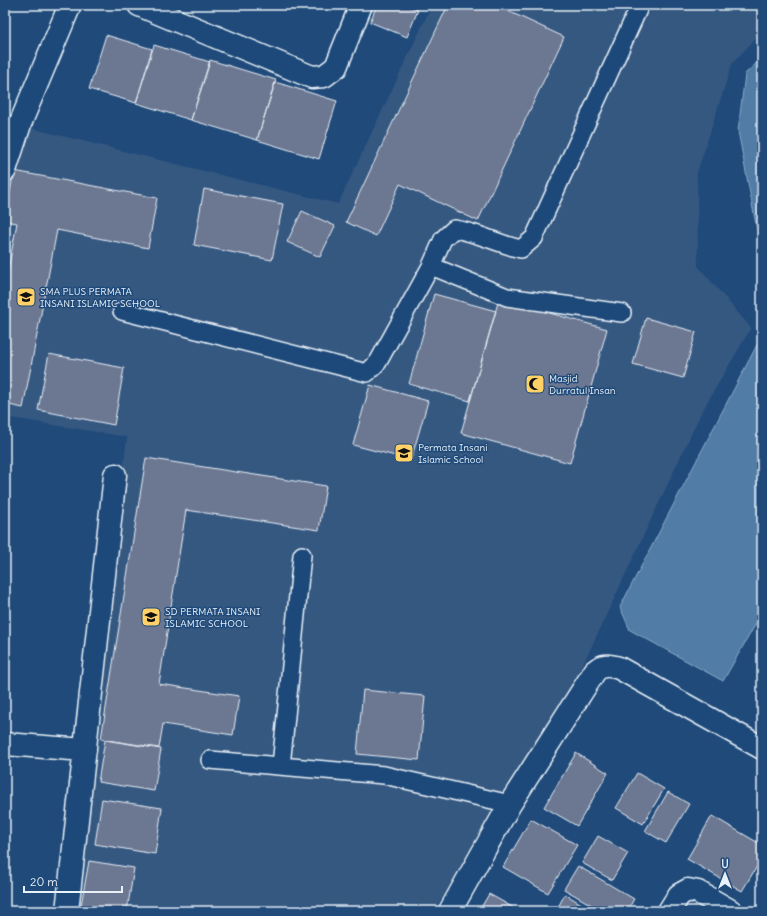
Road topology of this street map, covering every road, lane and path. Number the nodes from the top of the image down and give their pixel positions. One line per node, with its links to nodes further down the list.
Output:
1 (70, 5): 5 (street)
2 (140, 5): 3 (street)
3 (362, 5)
4 (640, 5): 6 (lane)
5 (5, 170)
6 (431, 266): 7 (lane); 8 (lane)
7 (122, 312)
8 (622, 313)
9 (115, 475): 13 (street)
10 (302, 555): 15 (lane)
11 (5, 744): 13 (street)
12 (762, 748): 16 (street)
13 (85, 750): 17 (street)
14 (210, 760): 15 (lane)
15 (281, 766): 16 (lane)
16 (510, 804): 18 (street)
17 (67, 911)
18 (450, 911)
19 (669, 911): 20 (street)
20 (731, 911)

